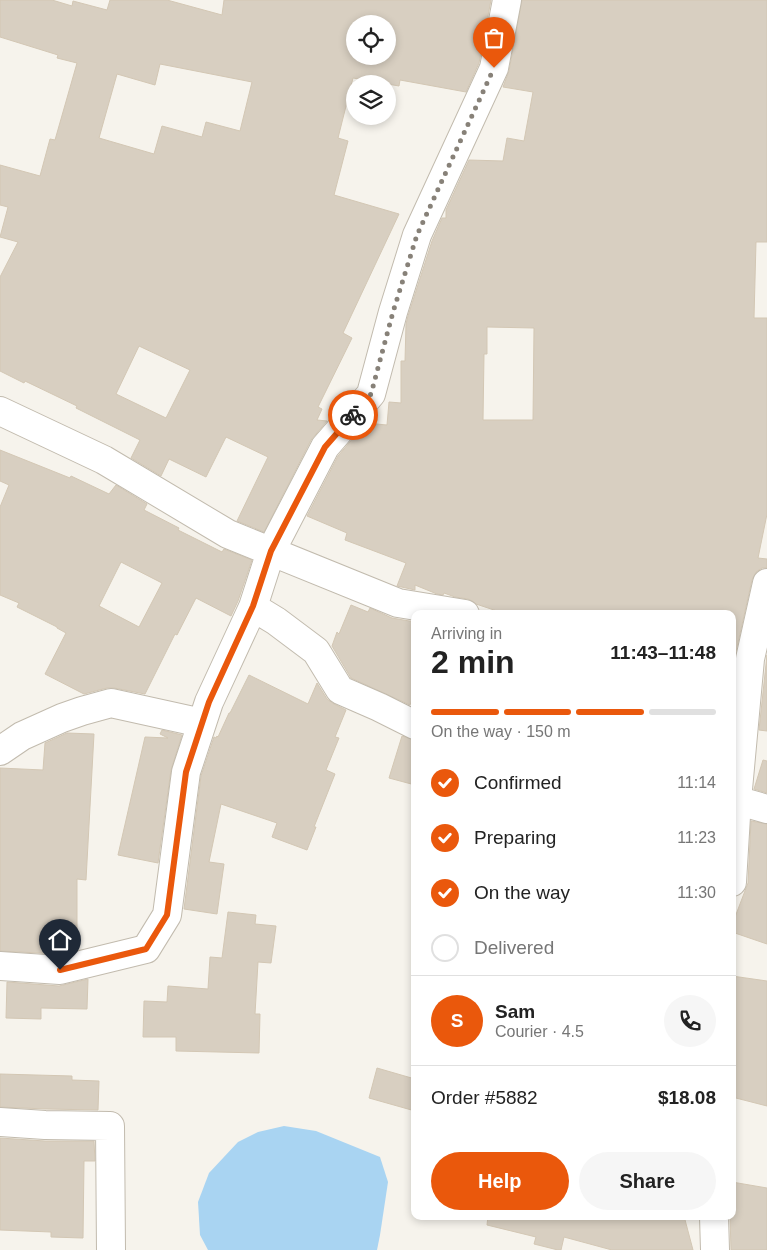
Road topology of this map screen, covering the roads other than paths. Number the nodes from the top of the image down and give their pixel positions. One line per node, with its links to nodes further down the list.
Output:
1 (507, 0): 3 (street)
2 (0, 412): 3 (street)
3 (271, 551): 5 (street); 6 (street)
4 (767, 583): 7 (street)
5 (253, 606): 9 (street); 10 (street)
6 (441, 610)
7 (741, 658): 8 (street)
8 (756, 707): 12 (street)
9 (202, 723): 11 (street); 15 (street)
10 (411, 723)
11 (0, 751)
12 (736, 796)
13 (736, 800): 14 (street)
14 (767, 809)
15 (0, 966)
16 (0, 1122): 18 (street)
17 (714, 1220): 19 (street)
18 (111, 1250)
19 (715, 1250)

